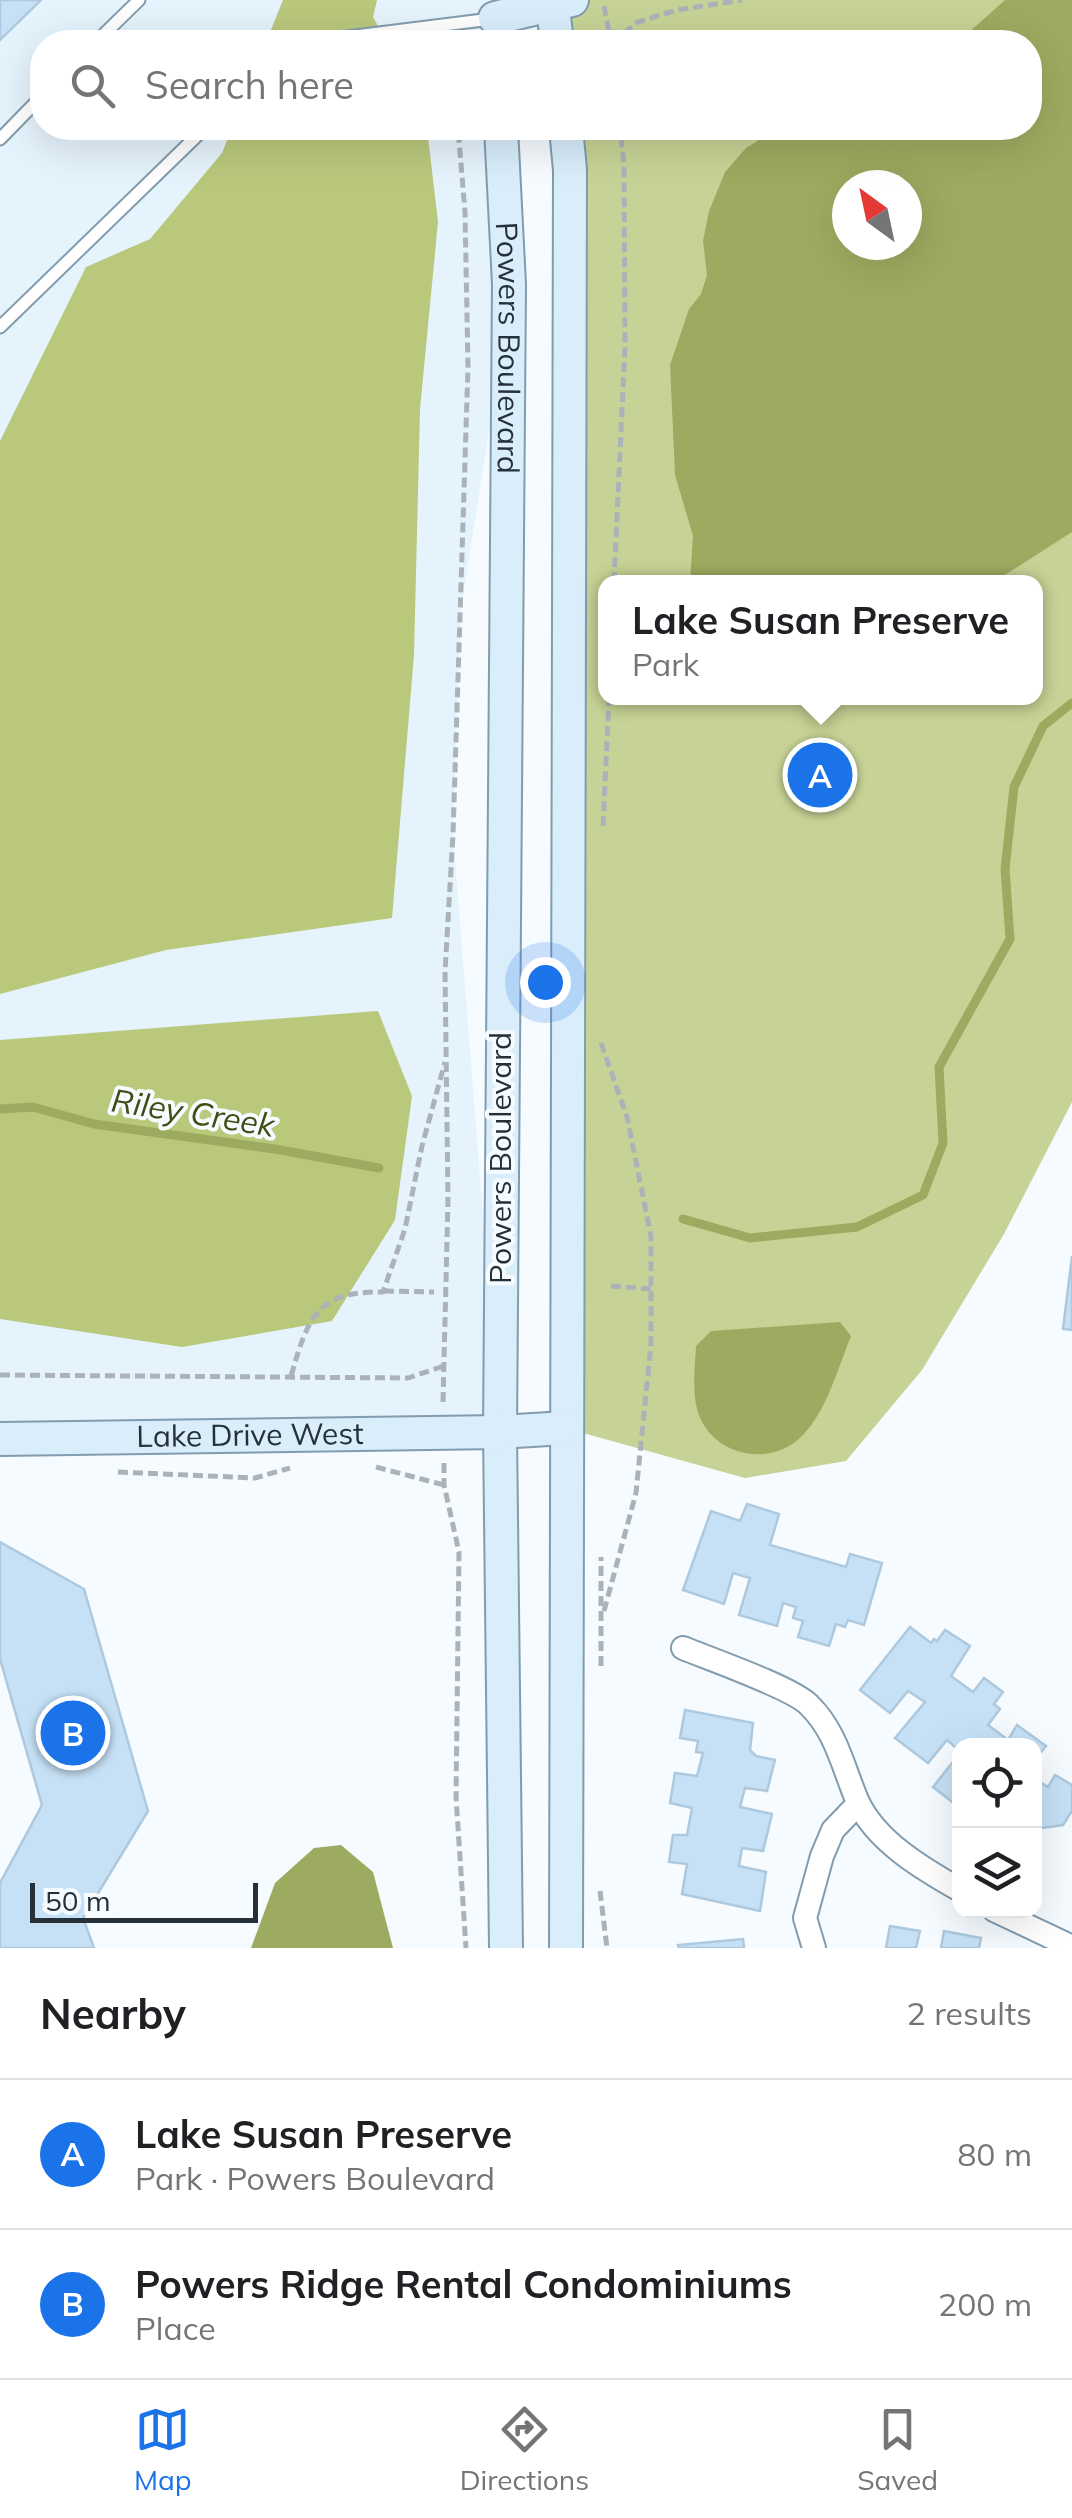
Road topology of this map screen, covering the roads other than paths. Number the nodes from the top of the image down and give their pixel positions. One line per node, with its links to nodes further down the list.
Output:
1 (139, 0): 4 (lane)
2 (559, 2): 3 (main road); 6 (main road)
3 (494, 20): 5 (lane)
4 (108, 30)
5 (403, 30)
6 (558, 30)
7 (30, 108): 8 (lane)
8 (0, 138)
9 (193, 140): 12 (lane)
10 (502, 140): 14 (main road, Powers Boulevard)
11 (567, 140): 13 (main road, Powers Boulevard)
12 (0, 327)
13 (565, 1428): 14 (main road, Lake Drive West); 22 (main road, Powers Boulevard)
14 (500, 1432): 15 (main road, Lake Drive West); 21 (main road, Powers Boulevard)
15 (0, 1439)
16 (684, 1648): 17 (street)
17 (858, 1804): 18 (street); 23 (street)
18 (952, 1885)
19 (1011, 1918): 20 (street)
20 (1072, 1946)
21 (506, 1948)
22 (566, 1948)
23 (814, 1948)

